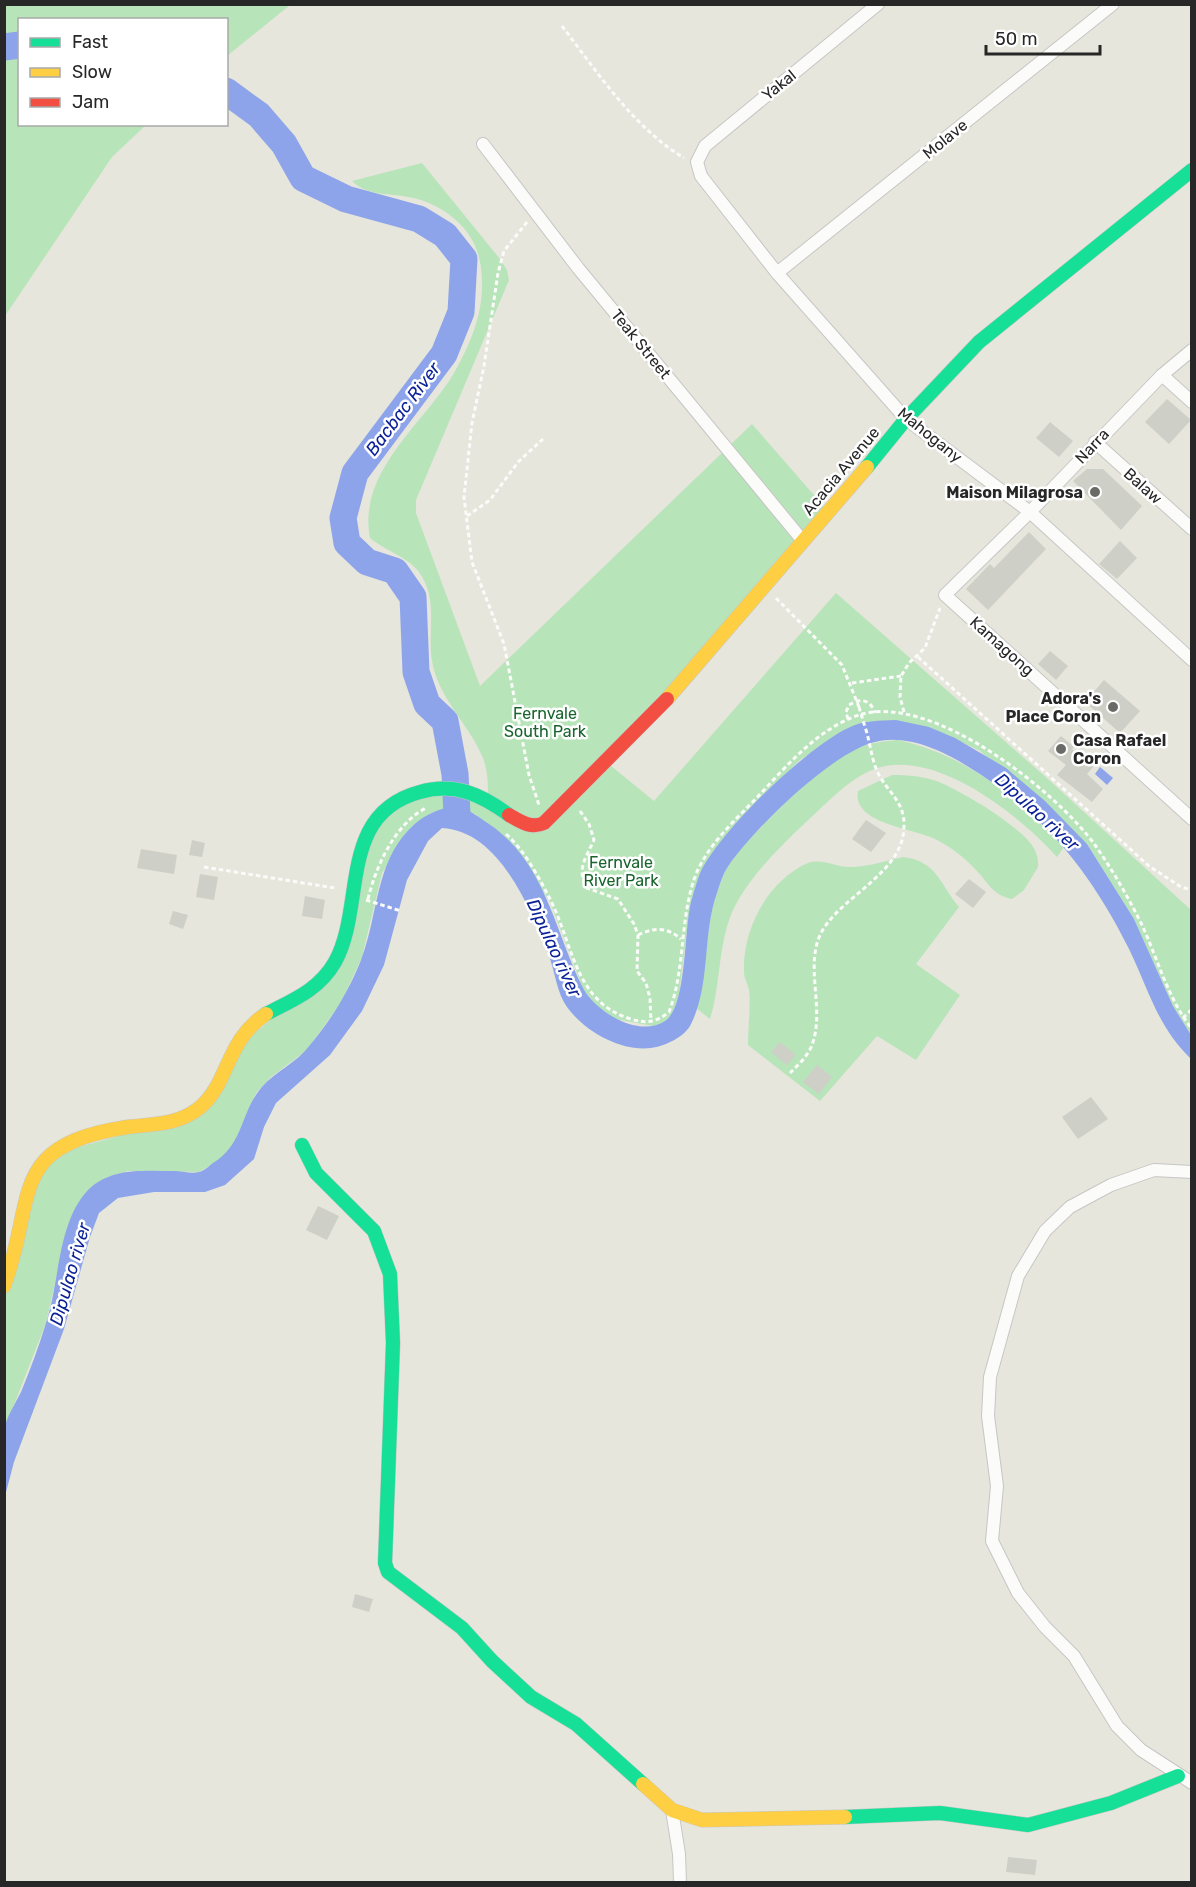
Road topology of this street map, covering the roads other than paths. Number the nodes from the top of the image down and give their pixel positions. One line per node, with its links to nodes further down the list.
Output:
1 (878, 4): 5 (street, Yakal)
2 (1113, 4): 6 (street, Molave)
3 (483, 144): 14 (street, Teak Street)
4 (1191, 170): 10 (street, Acacia Avenue)
5 (702, 176): 6 (street, Mahogany)
6 (777, 273): 10 (street, Mahogany)
7 (1191, 350): 8 (street, Narra)
8 (1162, 375): 9 (street); 11 (street, Narra)
9 (1191, 402)
10 (906, 420): 12 (street, Mahogany); 14 (street, Acacia Avenue)
11 (1095, 442): 12 (street, Narra); 13 (street, Balaw)
12 (1030, 512): 15 (street, Narra); 16 (street, Mahogany)
13 (1191, 529)
14 (803, 541): 20 (street, Acacia Avenue)
15 (945, 595): 17 (street, Kamagong)
16 (1191, 660)
17 (1191, 819)
18 (302, 1145): 23 (street)
19 (1191, 1172): 21 (street)
20 (4, 1286)
21 (1178, 1776): 22 (street); 23 (street)
22 (1191, 1783)
23 (672, 1810): 24 (street)
24 (680, 1882)

